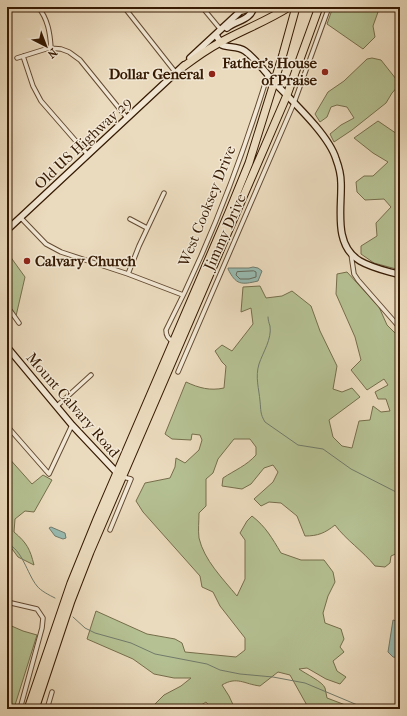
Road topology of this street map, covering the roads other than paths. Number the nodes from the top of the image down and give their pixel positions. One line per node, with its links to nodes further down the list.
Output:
1 (38, 7): 11 (street)
2 (124, 7): 15 (street)
3 (202, 7): 9 (street)
4 (254, 7): 10 (street)
5 (319, 7): 18 (highway)
6 (329, 7): 19 (street, Jimmy Drive)
7 (246, 8): 9 (street)
8 (294, 8): 10 (highway); 17 (highway)
9 (221, 30): 10 (street)
10 (218, 39): 14 (highway); 16 (street)
11 (51, 48): 12 (street); 20 (street)
12 (23, 56): 13 (street); 21 (street)
13 (17, 58)
14 (183, 67): 15 (street, Old US Highway 29)
15 (176, 73): 20 (street, Old US Highway 29)
16 (268, 74): 17 (street); 30 (street, West Cooksey Drive)
17 (275, 82): 18 (street); 34 (highway)
18 (287, 95): 19 (street); 34 (highway)
19 (294, 103): 27 (street); 36 (street, Jimmy Drive)
20 (127, 118): 21 (street, Old US Highway 29)
21 (88, 155): 23 (street, Old US Highway 29)
22 (164, 193): 25 (street)
23 (21, 218): 26 (street, Old US Highway 29); 28 (street)
24 (130, 219): 25 (street)
25 (148, 228): 28 (street)
26 (7, 230)
27 (350, 253): 29 (street); 33 (street)
28 (128, 274): 30 (street)
29 (400, 275)
30 (183, 295): 34 (street, West Cooksey Drive)
31 (7, 306): 32 (street)
32 (19, 323)
33 (400, 328)
34 (176, 344): 36 (street); 42 (highway)
35 (7, 347): 39 (street, Mount Calvary Road)
36 (187, 351): 37 (street, Jimmy Drive)
37 (178, 372)
38 (91, 375): 39 (street)
39 (57, 406): 40 (street, Mount Calvary Road)
40 (72, 425): 41 (street); 42 (street, Mount Calvary Road)
41 (7, 426)
42 (120, 475): 43 (street); 47 (highway); 48 (highway)
43 (110, 530)
44 (7, 602): 46 (street)
45 (52, 692): 49 (street)
46 (20, 709)
47 (28, 709)
48 (35, 709)
49 (47, 709)

